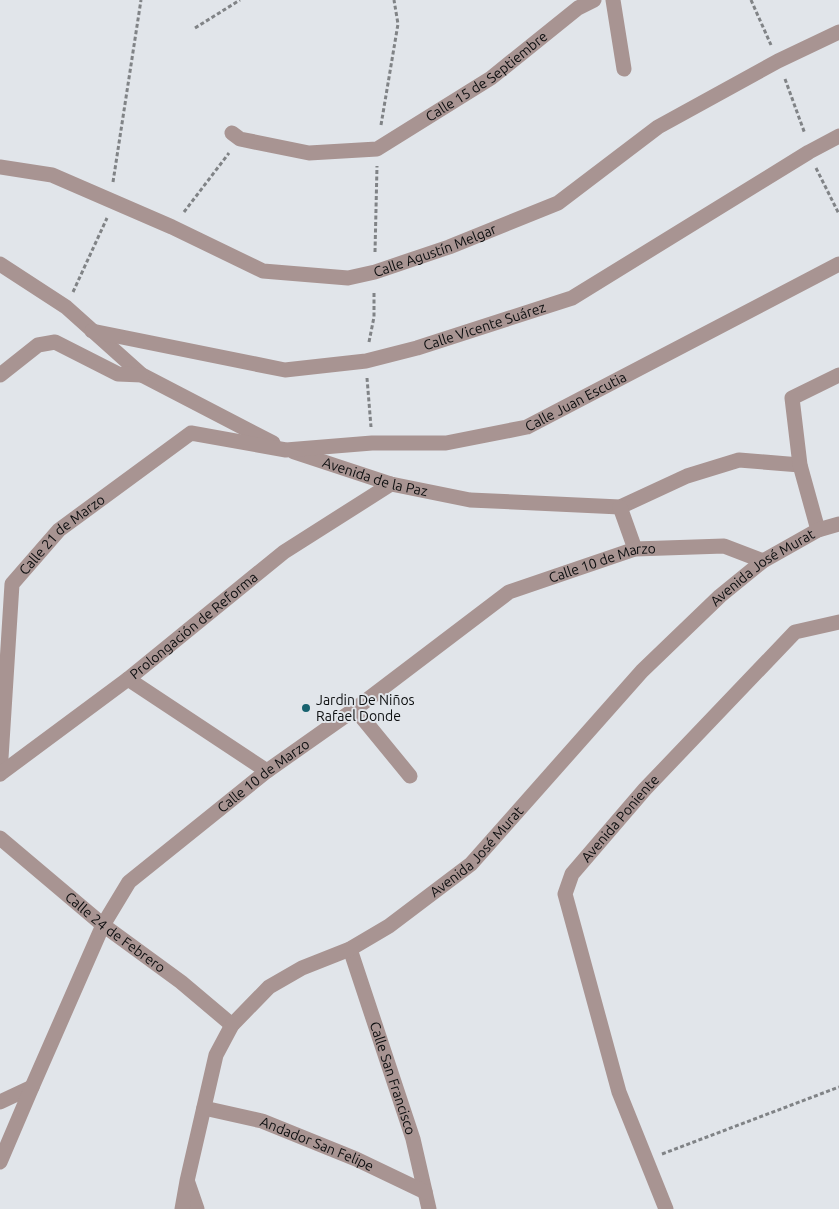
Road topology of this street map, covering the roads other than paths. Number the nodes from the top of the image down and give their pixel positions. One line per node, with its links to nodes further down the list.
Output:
1 (594, 0): 5 (street, Calle 15 de Septiembre)
2 (613, 0): 4 (street)
3 (839, 32): 7 (street, Calle Agustín Melgar)
4 (624, 68)
5 (236, 136)
6 (839, 136): 10 (street, Calle Vicente Suárez)
7 (0, 167)
8 (0, 264): 10 (street, Avenida de la Paz)
9 (839, 264): 14 (street, Calle Juan Escutia)
10 (91, 331): 13 (street, Avenida de la Paz)
11 (0, 375): 13 (street)
12 (839, 375): 15 (street)
13 (142, 376): 14 (street, Avenida de la Paz)
14 (286, 450): 16 (street, Avenida de la Paz); 26 (street, Calle 21 de Marzo)
15 (800, 464): 17 (street, Avenida de la Paz); 19 (street)
16 (390, 484): 17 (street, Avenida de la Paz); 23 (street, Prolongación de Reforma)
17 (620, 507): 20 (street)
18 (839, 524): 19 (street, Avenida José Murat)
19 (818, 530): 21 (street, Avenida José Murat)
20 (635, 549): 21 (street, Calle 10 de Marzo); 24 (street, Calle 10 de Marzo)
21 (763, 561): 30 (street, Avenida José Murat)
22 (839, 622): 41 (street, Avenida Poniente)
23 (128, 679): 25 (street); 26 (street, Prolongación de Reforma)
24 (355, 709): 25 (street, Calle 10 de Marzo); 27 (street)
25 (267, 771): 29 (street, Calle 10 de Marzo)
26 (0, 774)
27 (410, 776)
28 (0, 838): 29 (street, Calle 24 de Febrero)
29 (103, 925): 31 (street, Calle 24 de Febrero); 32 (street, Calle 10 de Marzo)
30 (350, 949): 31 (street, Avenida José Murat); 37 (street, Calle San Francisco)
31 (232, 1024): 34 (street, Avenida José Murat)
32 (32, 1086): 33 (street); 35 (street, Calle 10 de Marzo)
33 (0, 1102)
34 (204, 1108): 36 (street, Avenida José Murat); 37 (street, Andador San Felipe)
35 (0, 1162)
36 (187, 1182): 38 (street, Avenida José Murat); 39 (street)
37 (425, 1192): 40 (street, Calle San Francisco)
38 (182, 1209)
39 (197, 1209)
40 (429, 1209)
41 (666, 1209)

